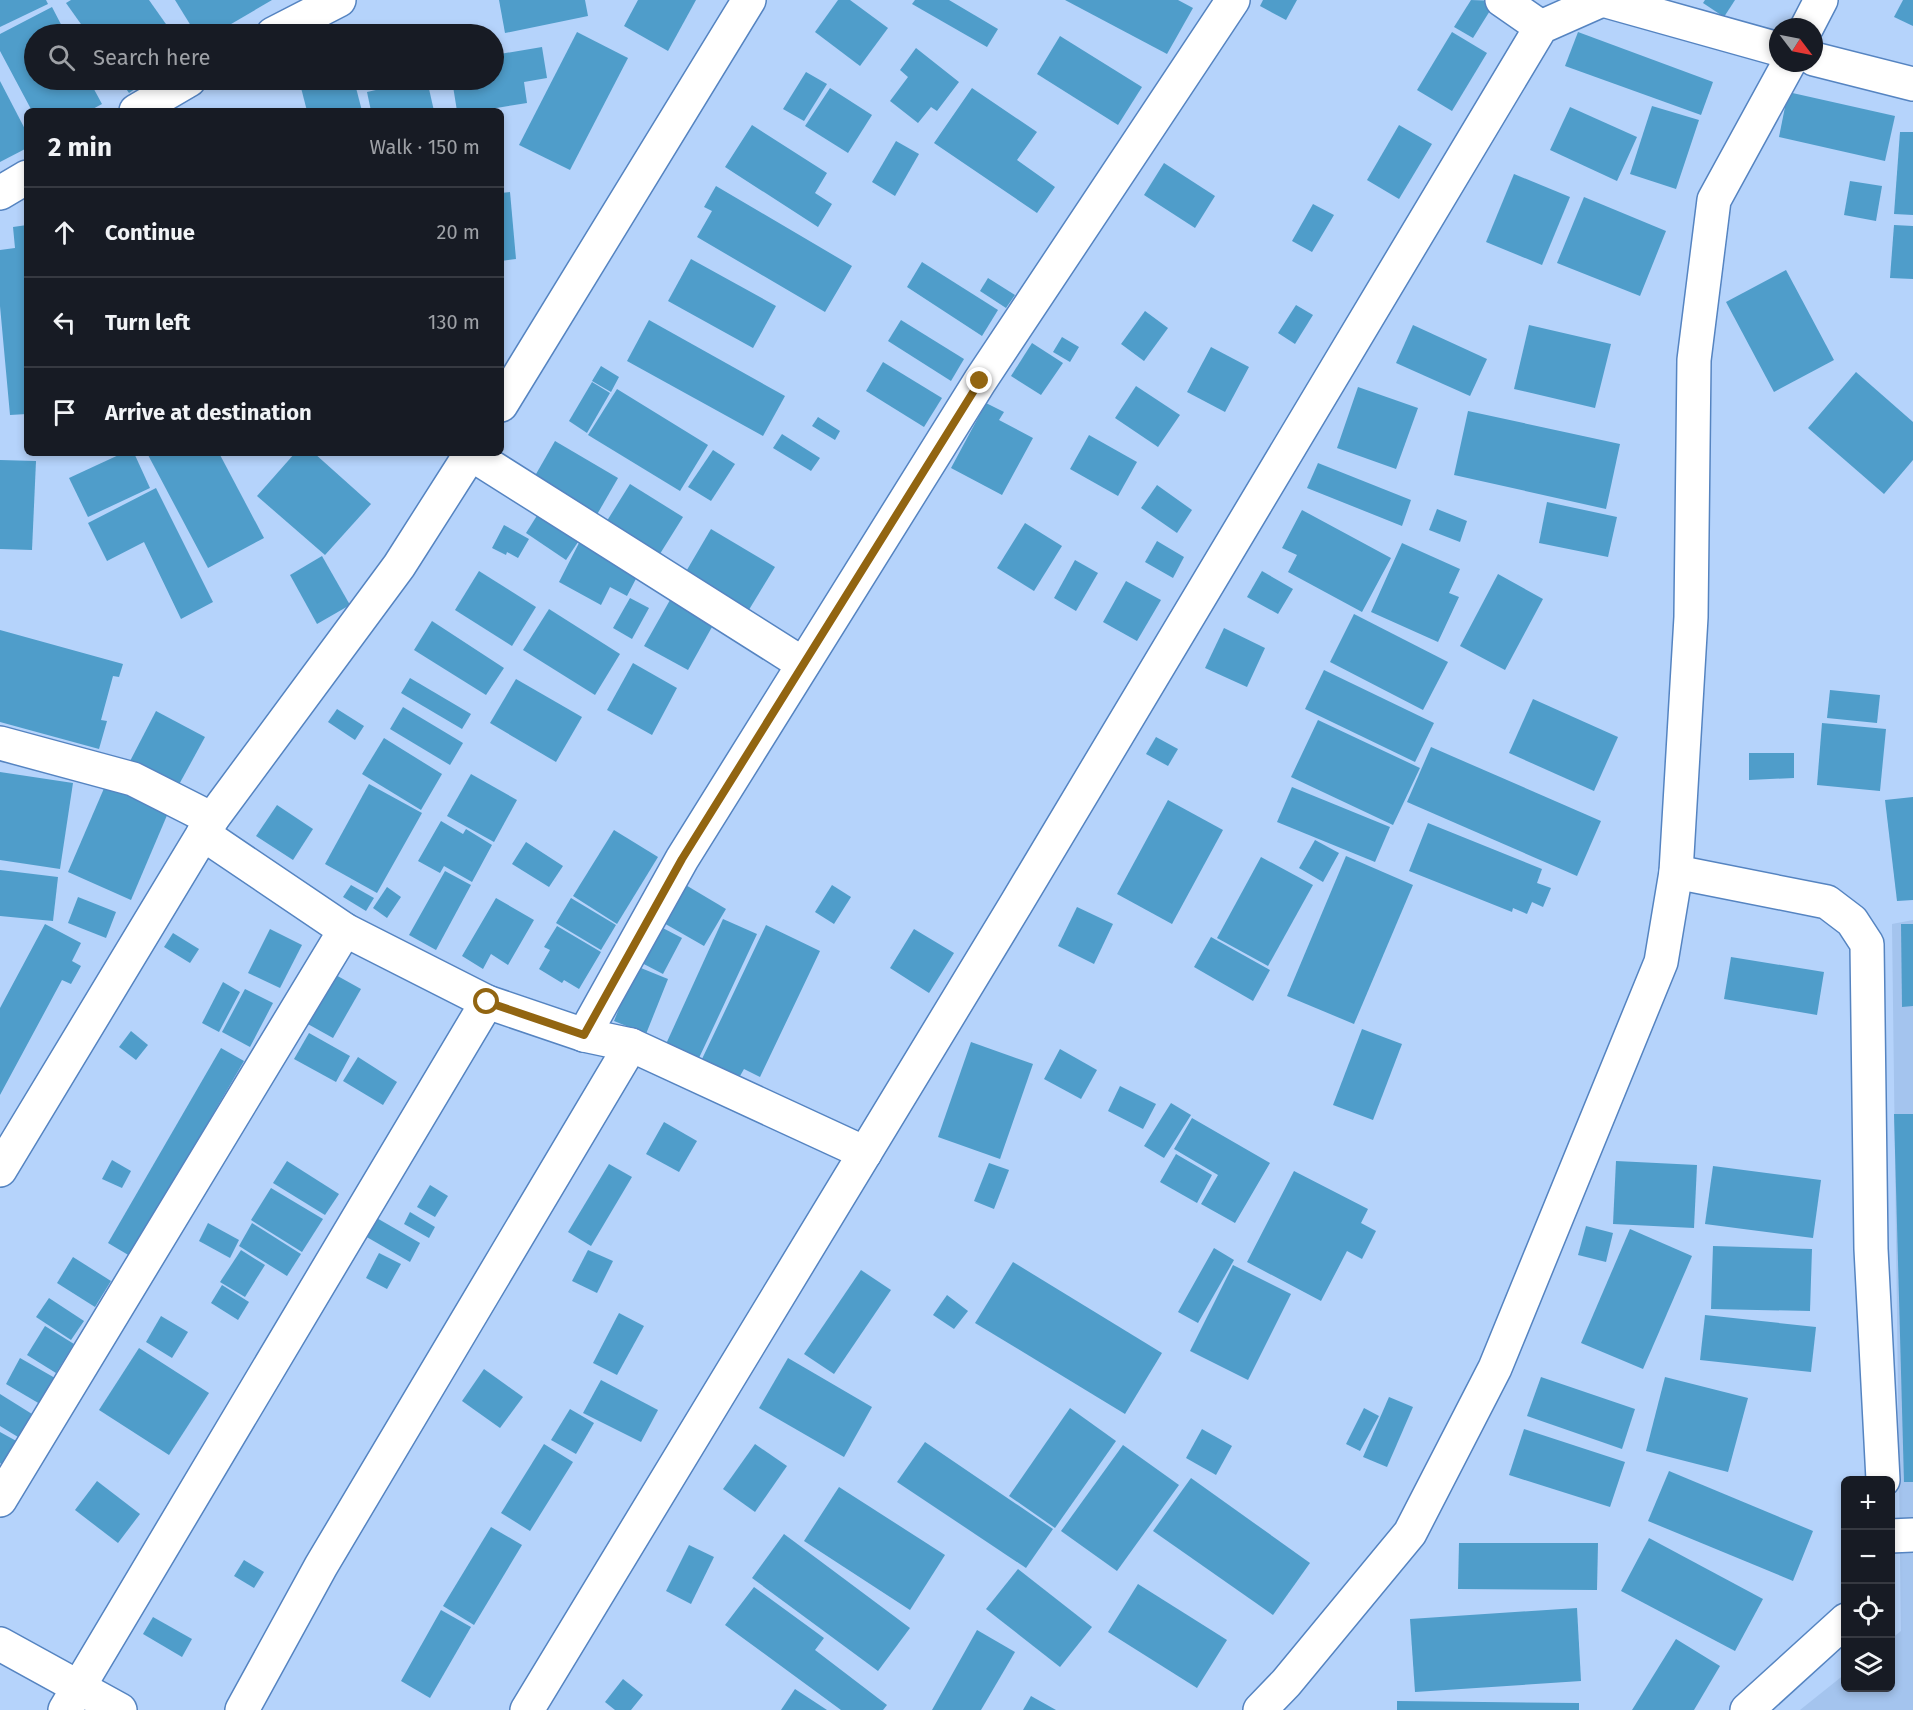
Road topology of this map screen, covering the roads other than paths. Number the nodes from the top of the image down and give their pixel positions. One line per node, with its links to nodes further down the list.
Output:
1 (339, 0): 8 (street)
2 (749, 0): 18 (street)
3 (1233, 0): 21 (street)
4 (1502, 0): 9 (street)
5 (1603, 0): 9 (street); 10 (street)
6 (1821, 0): 7 (street)
7 (1812, 18)
8 (292, 24)
9 (1541, 27): 29 (street)
10 (1769, 47)
11 (1823, 61): 13 (street)
12 (1784, 72): 24 (street)
13 (1913, 84)
14 (172, 90): 15 (street)
15 (141, 108)
16 (24, 179): 17 (street)
17 (0, 193)
18 (504, 400)
19 (469, 456): 23 (street)
20 (476, 456): 21 (street)
21 (803, 664): 27 (street)
22 (0, 743): 23 (street)
23 (207, 826): 25 (street); 30 (street)
24 (1676, 872): 31 (street); 41 (street)
25 (345, 930): 26 (street); 32 (street)
26 (487, 1002): 27 (street); 37 (street)
27 (584, 1035): 28 (street)
28 (631, 1046): 29 (street); 39 (street)
29 (865, 1153): 40 (street)
30 (0, 1170)
31 (1883, 1476)
32 (0, 1500)
33 (1913, 1535): 34 (street)
34 (1895, 1536)
35 (1841, 1624): 42 (street)
36 (0, 1644): 37 (street)
37 (72, 1699): 38 (street)
38 (120, 1710)
39 (242, 1710)
40 (527, 1710)
41 (1260, 1710)
42 (1748, 1710)

